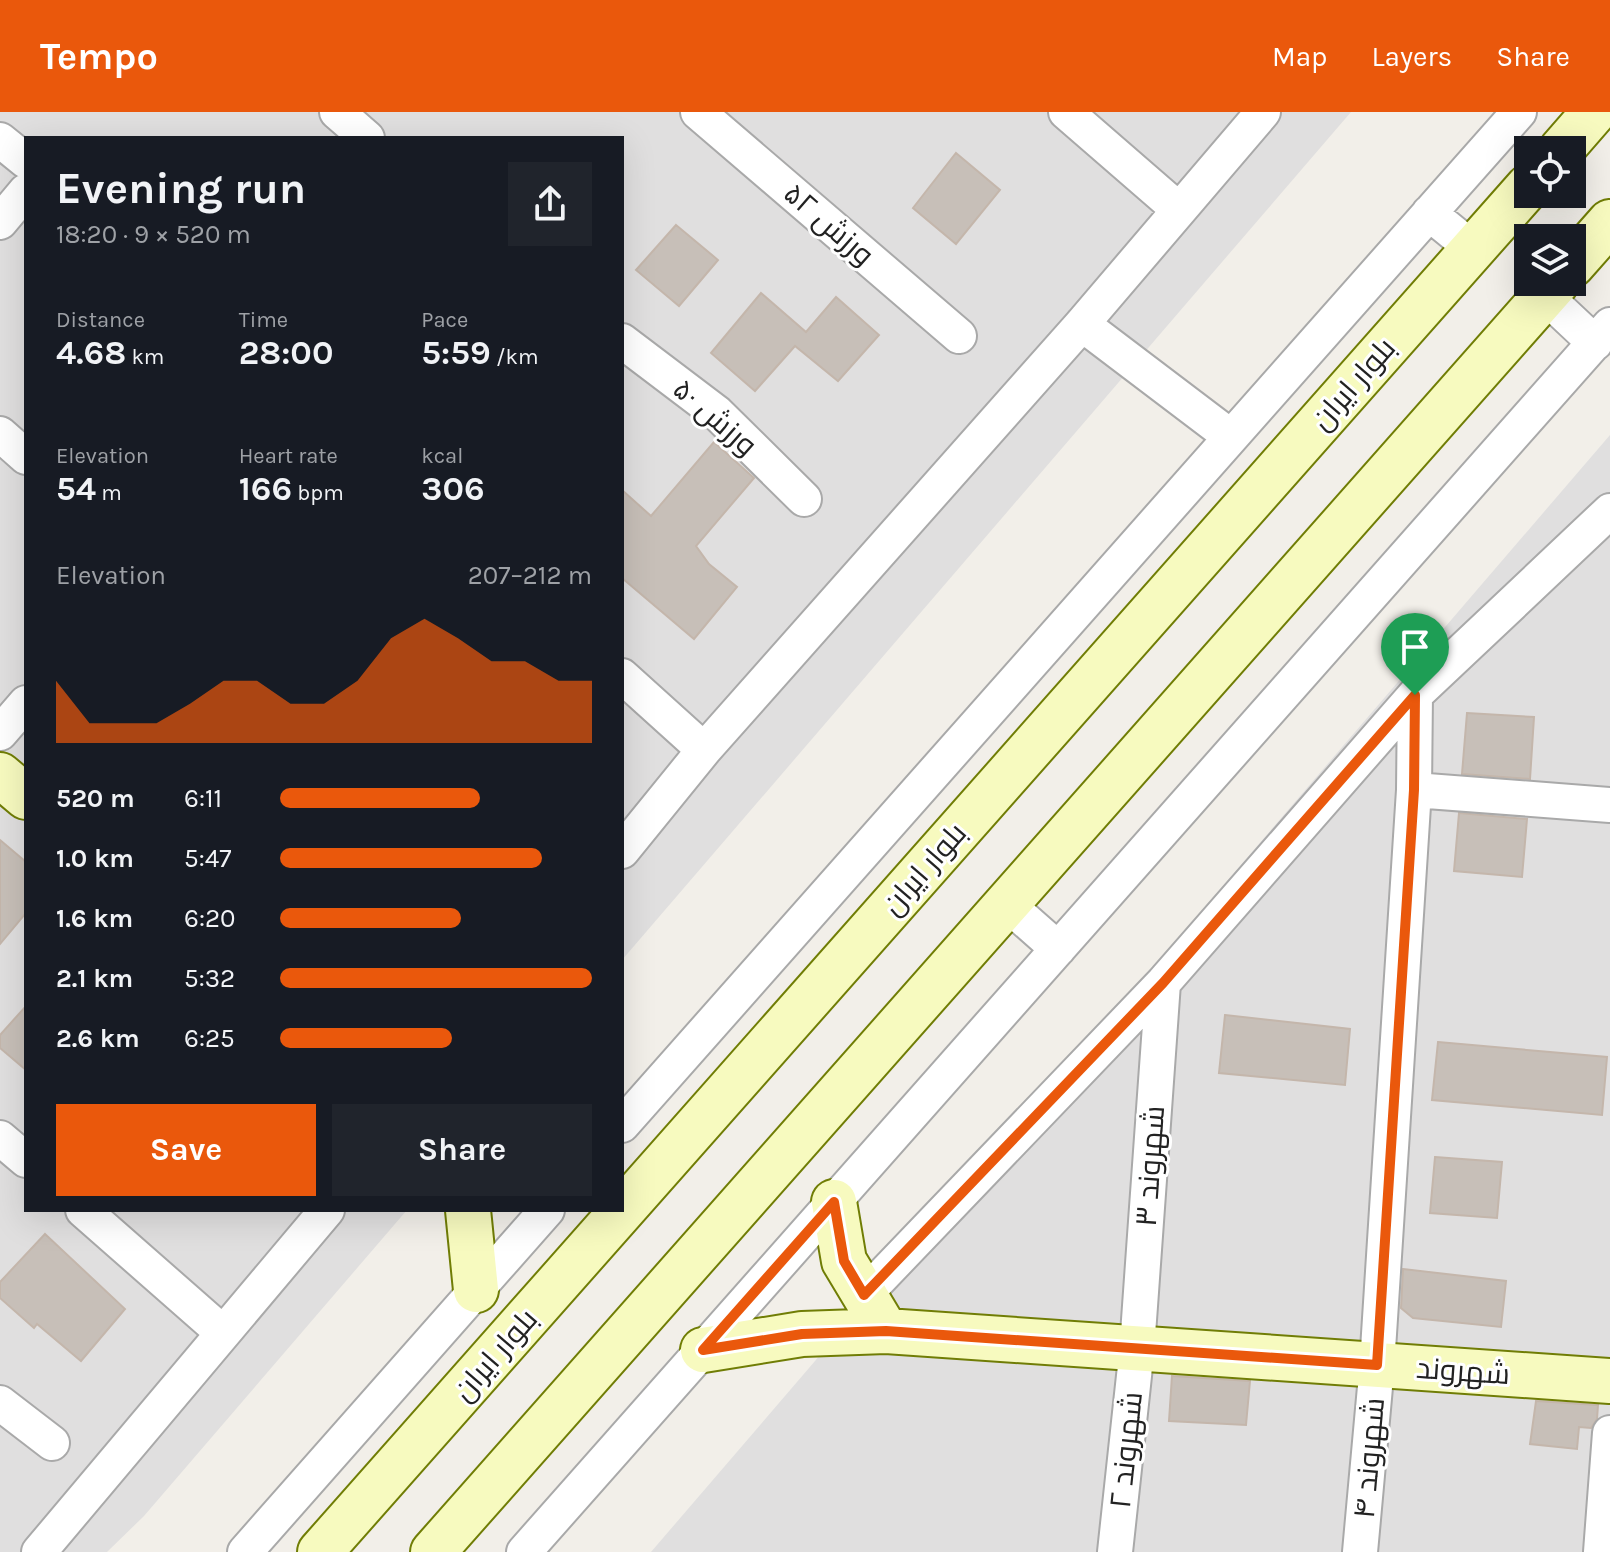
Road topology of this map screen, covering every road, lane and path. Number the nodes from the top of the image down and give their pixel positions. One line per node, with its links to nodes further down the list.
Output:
1 (337, 112): 7 (street)
2 (698, 112): 23 (street, ورزش ۵٢)
3 (1066, 112): 13 (street)
4 (1263, 112): 13 (street)
5 (1519, 112): 14 (street)
6 (1594, 112): 8 (street)
7 (365, 136)
8 (1573, 136)
9 (0, 140): 10 (street)
10 (24, 159)
11 (24, 193): 15 (street)
12 (1514, 203): 17 (street, بلوار ایران)
13 (1179, 210): 21 (street)
14 (1429, 213): 17 (street); 26 (street)
15 (0, 222)
16 (1610, 222): 18 (street)
17 (1473, 249): 47 (street, بلوار ایران)
18 (1586, 249)
19 (1545, 296): 40 (street)
20 (1570, 296): 22 (street)
21 (1082, 324): 26 (street); 34 (street)
22 (1602, 334): 41 (street)
23 (959, 336)
24 (624, 343): 28 (street, ورزش ۵٠)
25 (0, 434): 27 (street)
26 (1231, 437): 43 (street)
27 (24, 455)
28 (804, 499)
29 (1610, 511): 31 (street)
30 (624, 678): 34 (street)
31 (1415, 695): 36 (street, شهروند ۴); 42 (street)
32 (24, 705): 33 (street)
33 (0, 733)
34 (704, 750): 39 (street)
35 (0, 775): 37 (street)
36 (1414, 790): 38 (street); 58 (street, شهروند ۴)
37 (24, 795)
38 (1610, 805)
39 (624, 849)
40 (1007, 904): 41 (street); 66 (street)
41 (1058, 949): 46 (street)
42 (1163, 983): 54 (street); 56 (street, شهروند ۳)
43 (624, 1123)
44 (0, 1138): 45 (street)
45 (24, 1158)
46 (834, 1202): 54 (street); 57 (street)
47 (624, 1208)
48 (85, 1212): 55 (street)
49 (325, 1212): 55 (street)
50 (468, 1212): 53 (street)
51 (545, 1212): 53 (street)
52 (621, 1212): 65 (street, بلوار ایران)
53 (476, 1290): 64 (street)
54 (875, 1313): 56 (street, شهروند); 57 (street, شهروند)
55 (223, 1333): 63 (street)
56 (1137, 1348): 58 (street, شهروند); 68 (street, شهروند ۲)
57 (703, 1350): 67 (street)
58 (1377, 1365): 59 (street, شهروند); 69 (street, شهروند ۴)
59 (1610, 1381)
60 (0, 1403): 62 (street)
61 (1610, 1433): 70 (street)
62 (52, 1443)
63 (39, 1552)
64 (245, 1552)
65 (320, 1552)
66 (433, 1552)
67 (524, 1552)
68 (1115, 1552)
69 (1360, 1552)
70 (1601, 1552)

